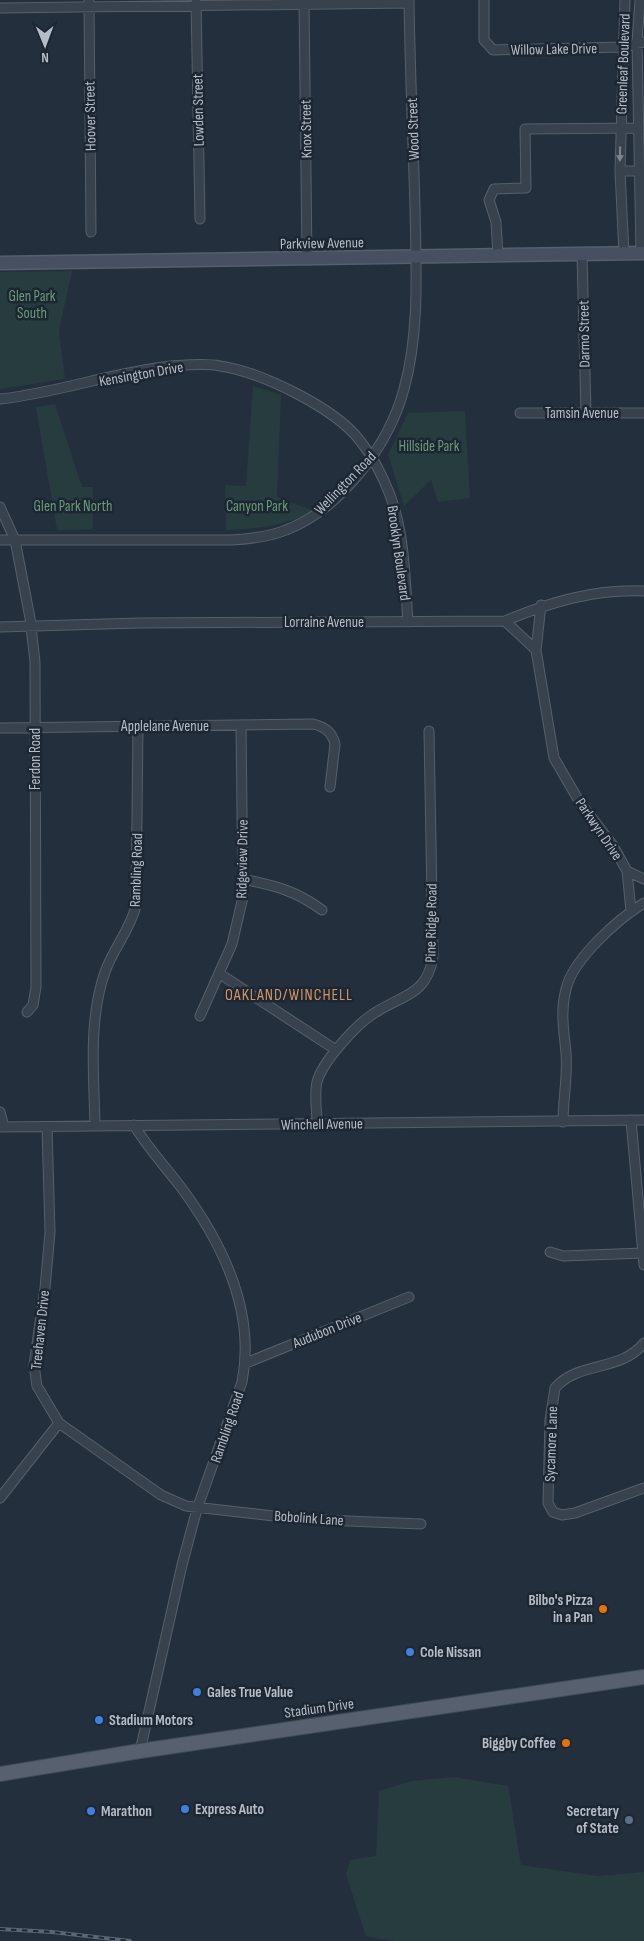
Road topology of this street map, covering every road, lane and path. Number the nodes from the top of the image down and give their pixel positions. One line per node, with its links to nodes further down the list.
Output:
1 (484, 0): 10 (street, Willow Lake Drive)
2 (625, 0): 10 (street, Greenleaf Boulevard)
3 (640, 0): 9 (street, Greenleaf Boulevard)
4 (304, 2): 5 (street); 6 (street); 22 (street, Knox Street)
5 (409, 2): 21 (street, Wood Street)
6 (196, 3): 7 (street); 15 (street, Lowden Street)
7 (89, 4): 8 (street); 16 (street, Hoover Street)
8 (0, 8)
9 (641, 42): 10 (street, Willow Lake Drive); 12 (street, Greenleaf Boulevard)
10 (622, 47): 11 (street, Greenleaf Boulevard)
11 (621, 128): 12 (street, Greenleaf Boulevard); 13 (street, Greenleaf Boulevard, one-way to 13); 20 (street, Greenleaf Boulevard)
12 (639, 128): 14 (street, Greenleaf Boulevard)
13 (620, 171): 14 (street); 18 (street, Greenleaf Boulevard)
14 (641, 171): 17 (street, Greenleaf Boulevard)
15 (200, 219)
16 (91, 232)
17 (643, 253): 18 (street, Parkview Avenue)
18 (624, 254): 19 (street, Parkview Avenue)
19 (582, 255): 20 (street, Parkview Avenue); 26 (street, Darmo Street)
20 (498, 256): 21 (street, Parkview Avenue)
21 (416, 258): 22 (street, Parkview Avenue); 28 (street, Wellington Road)
22 (307, 259): 23 (street, Parkview Avenue)
23 (0, 263)
24 (0, 399): 28 (street, Kensington Drive)
25 (520, 413): 26 (street, Tamsin Avenue)
26 (586, 413): 27 (street, Tamsin Avenue)
27 (644, 413)
28 (372, 459): 31 (street, Wellington Road); 35 (street, Brooklyn Boulevard)
29 (0, 507): 31 (street, Ferdon Road)
30 (0, 540): 31 (street, Wellington Road)
31 (15, 540): 37 (street, Ferdon Road)
32 (644, 591): 33 (street, Lorraine Avenue)
33 (541, 605): 34 (street, Lorraine Avenue); 38 (street, Parkwyn Drive)
34 (505, 621): 35 (street, Lorraine Avenue); 38 (street)
35 (408, 622): 37 (street, Lorraine Avenue)
36 (0, 626): 37 (street, Lorraine Avenue)
37 (31, 626): 41 (street, Ferdon Road)
38 (536, 650): 45 (street, Parkwyn Drive)
39 (241, 725): 40 (street, Applelane Avenue); 44 (street, Applelane Avenue); 47 (street, Ridgeview Drive)
40 (138, 726): 41 (street, Applelane Avenue); 60 (street, Rambling Road)
41 (35, 727): 42 (street, Applelane Avenue); 52 (street, Ferdon Road)
42 (0, 728)
43 (429, 730): 54 (street, Pine Ridge Road)
44 (330, 788)
45 (627, 871): 46 (street); 50 (street, Parkwyn Drive)
46 (644, 878)
47 (243, 879): 49 (street); 51 (street, Ridgeview Drive)
48 (644, 903): 50 (street)
49 (322, 910)
50 (631, 911): 58 (street)
51 (220, 974): 53 (street, Ridgeview Drive); 54 (street)
52 (27, 1012)
53 (200, 1016)
54 (336, 1050): 59 (street, Pine Ridge Road)
55 (0, 1112): 62 (street)
56 (631, 1120): 57 (street, Winchell Avenue); 58 (street, Winchell Avenue); 65 (street)
57 (644, 1120)
58 (563, 1122): 59 (street, Winchell Avenue)
59 (317, 1124): 61 (street, Winchell Avenue)
60 (96, 1126): 61 (street, Winchell Avenue); 63 (street, Winchell Avenue)
61 (134, 1126): 69 (street, Rambling Road)
62 (2, 1127): 63 (street, Winchell Avenue)
63 (47, 1127): 70 (street, Treehaven Drive)
64 (550, 1252): 65 (street)
65 (643, 1253): 66 (street)
66 (644, 1265)
67 (409, 1297): 69 (street, Audubon Drive)
68 (644, 1343): 71 (street, Sycamore Lane)
69 (246, 1363): 73 (street, Rambling Road)
70 (59, 1423): 72 (street); 73 (street, Treehaven Drive)
71 (644, 1488)
72 (0, 1498)
73 (197, 1509): 74 (street, Bobolink Lane); 76 (street, Rambling Road)
74 (421, 1524)
75 (644, 1677): 76 (main road, Stadium Drive)
76 (140, 1751): 77 (main road, Stadium Drive)
77 (0, 1774)

